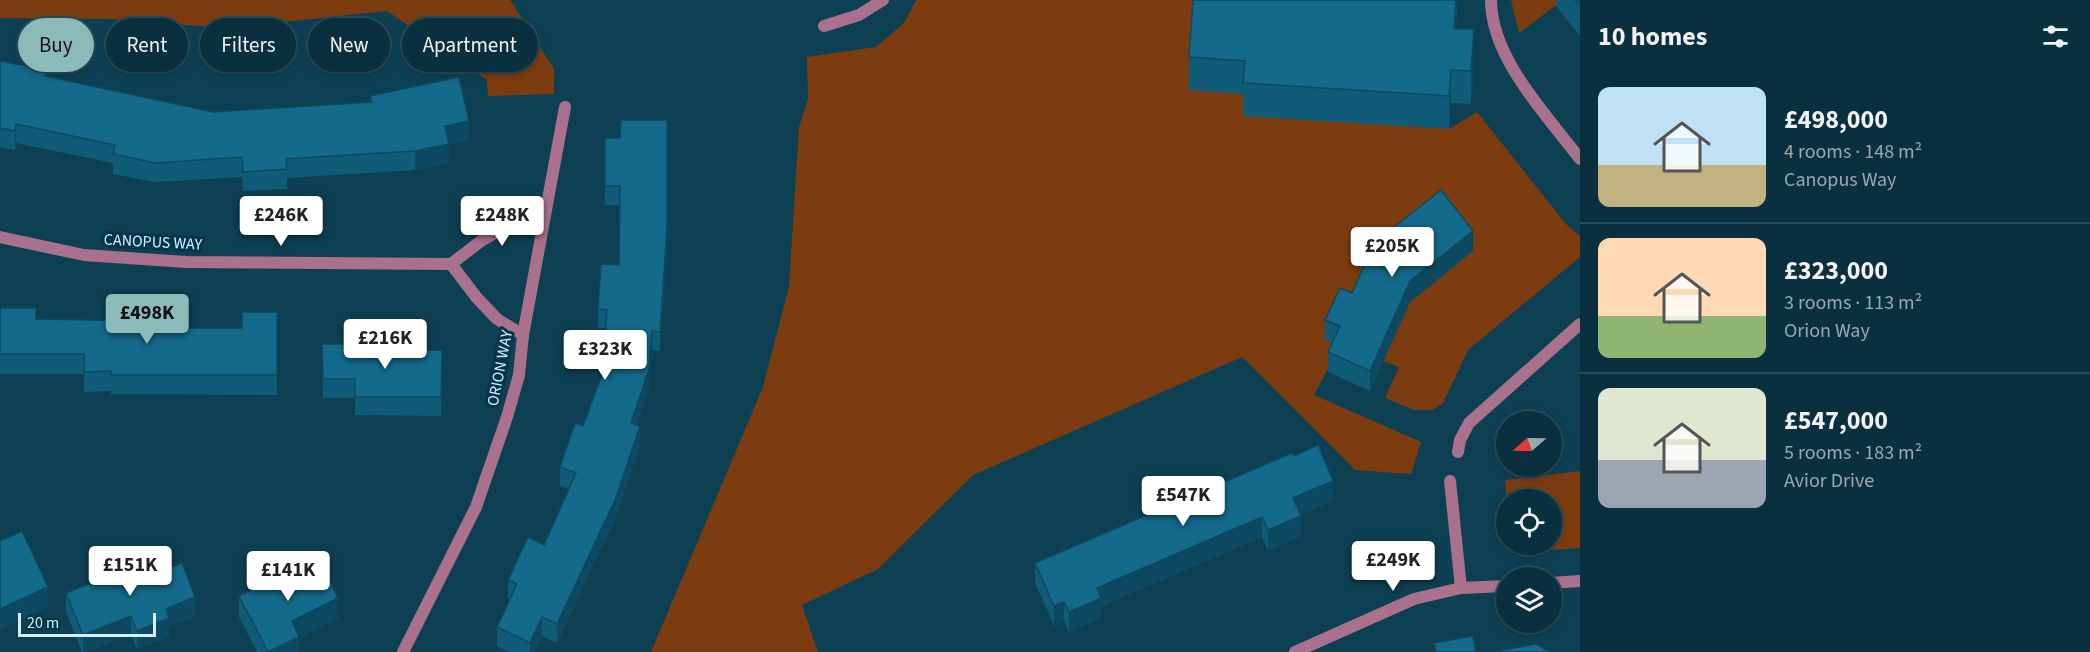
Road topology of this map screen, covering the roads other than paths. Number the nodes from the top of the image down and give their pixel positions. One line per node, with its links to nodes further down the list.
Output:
1 (883, 0): 3 (street)
2 (1491, 0): 5 (street)
3 (824, 26)
4 (565, 107): 6 (street, ORION WAY)
5 (1580, 159)
6 (545, 214): 8 (street); 10 (street, ORION WAY)
7 (0, 237): 8 (street, CANOPUS WAY)
8 (451, 264): 10 (street)
9 (1580, 324): 11 (street)
10 (523, 335): 17 (street, ORION WAY)
11 (1458, 453)
12 (1450, 480): 16 (street)
13 (1580, 581): 14 (street)
14 (1562, 582)
15 (1496, 586): 16 (street)
16 (1461, 588): 18 (street)
17 (404, 652)
18 (1295, 652)

